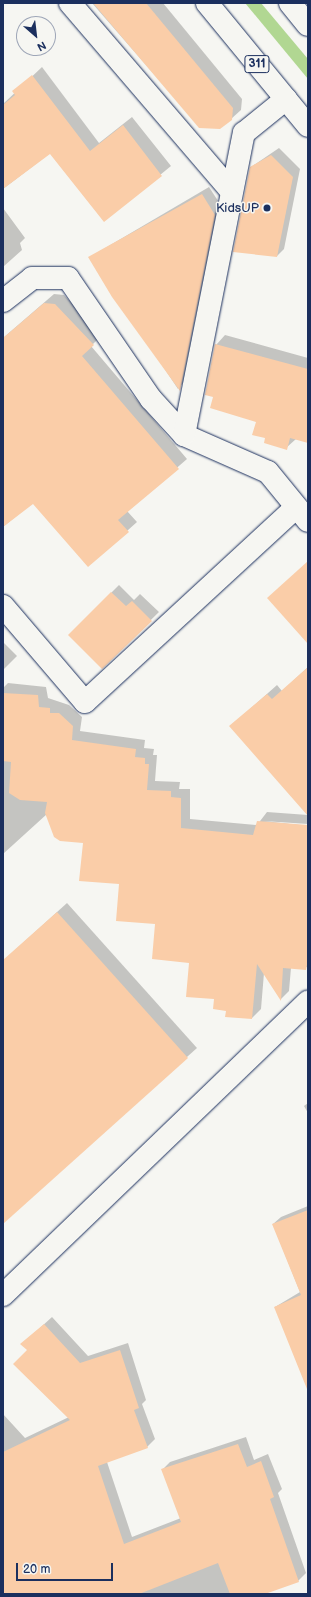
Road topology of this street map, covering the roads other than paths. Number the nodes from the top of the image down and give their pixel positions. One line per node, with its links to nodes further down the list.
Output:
1 (70, 3): 7 (street)
2 (207, 3): 5 (street, 311)
3 (290, 3): 4 (street)
4 (308, 25)
5 (286, 99): 6 (street, 311); 7 (street)
6 (308, 126)
7 (231, 191): 9 (street)
8 (3, 301): 9 (street)
9 (184, 435): 10 (street)
10 (302, 514): 11 (street)
11 (3, 606)
12 (308, 1002): 13 (street)
13 (3, 1294)

